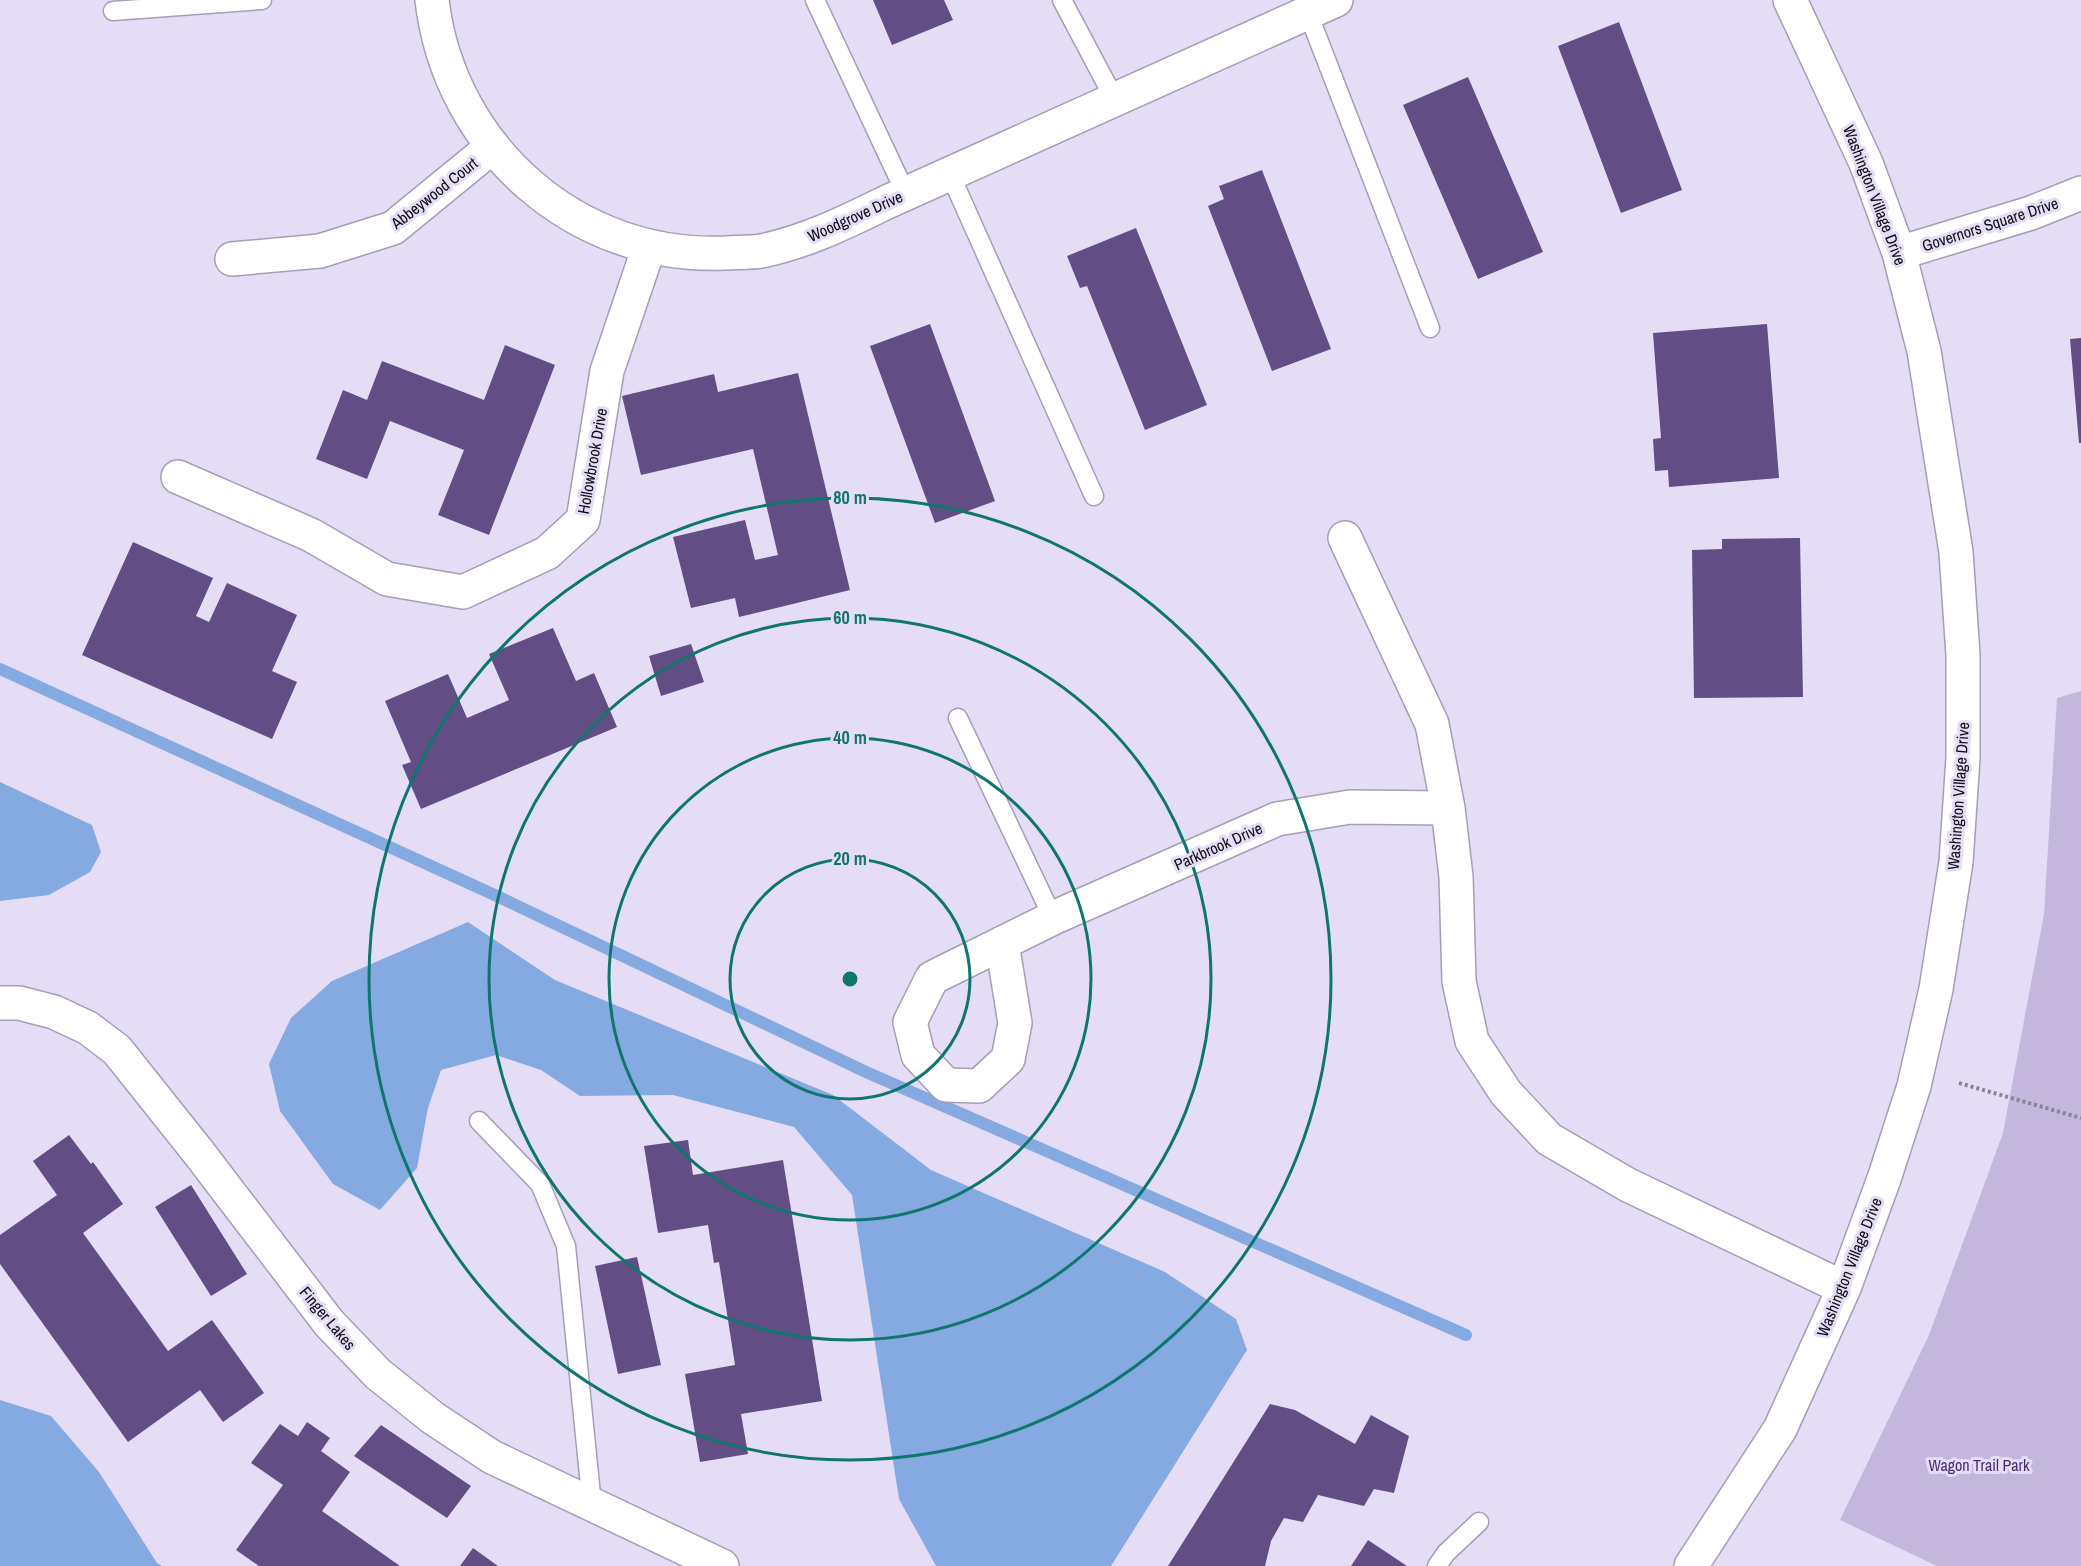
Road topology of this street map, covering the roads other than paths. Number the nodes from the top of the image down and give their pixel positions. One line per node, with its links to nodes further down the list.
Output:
1 (262, 0): 7 (lane)
2 (432, 0): 9 (street, Woodgrove Drive)
3 (815, 0): 12 (lane)
4 (1062, 0): 8 (lane)
5 (1790, 0): 14 (street, Washington Village Drive)
6 (1322, 7): 8 (street, Woodgrove Drive); 16 (lane)
7 (113, 11)
8 (1115, 100): 10 (street, Woodgrove Drive)
9 (492, 147): 13 (street, Woodgrove Drive); 15 (street, Abbeywood Court)
10 (950, 174): 12 (street, Woodgrove Drive); 18 (lane)
11 (2081, 193): 14 (street, Governors Square Drive)
12 (906, 194): 13 (street, Woodgrove Drive)
13 (649, 247): 17 (street, Hollowbrook Drive)
14 (1899, 253): 26 (street, Washington Village Drive)
15 (232, 259)
16 (1430, 328)
17 (178, 477)
18 (1094, 496)
19 (1345, 538): 21 (street)
20 (958, 718): 22 (lane)
21 (1448, 808): 22 (street, Parkbrook Drive); 26 (street)
22 (1053, 918): 23 (street, Parkbrook Drive)
23 (1002, 943)
24 (0, 1003): 27 (street, Finger Lakes)
25 (479, 1121): 27 (lane)
26 (1844, 1288): 31 (street, Washington Village Drive)
27 (592, 1505): 29 (street, Finger Lakes)
28 (1479, 1522): 30 (lane)
29 (722, 1566)
30 (1437, 1566)
31 (1691, 1566)

